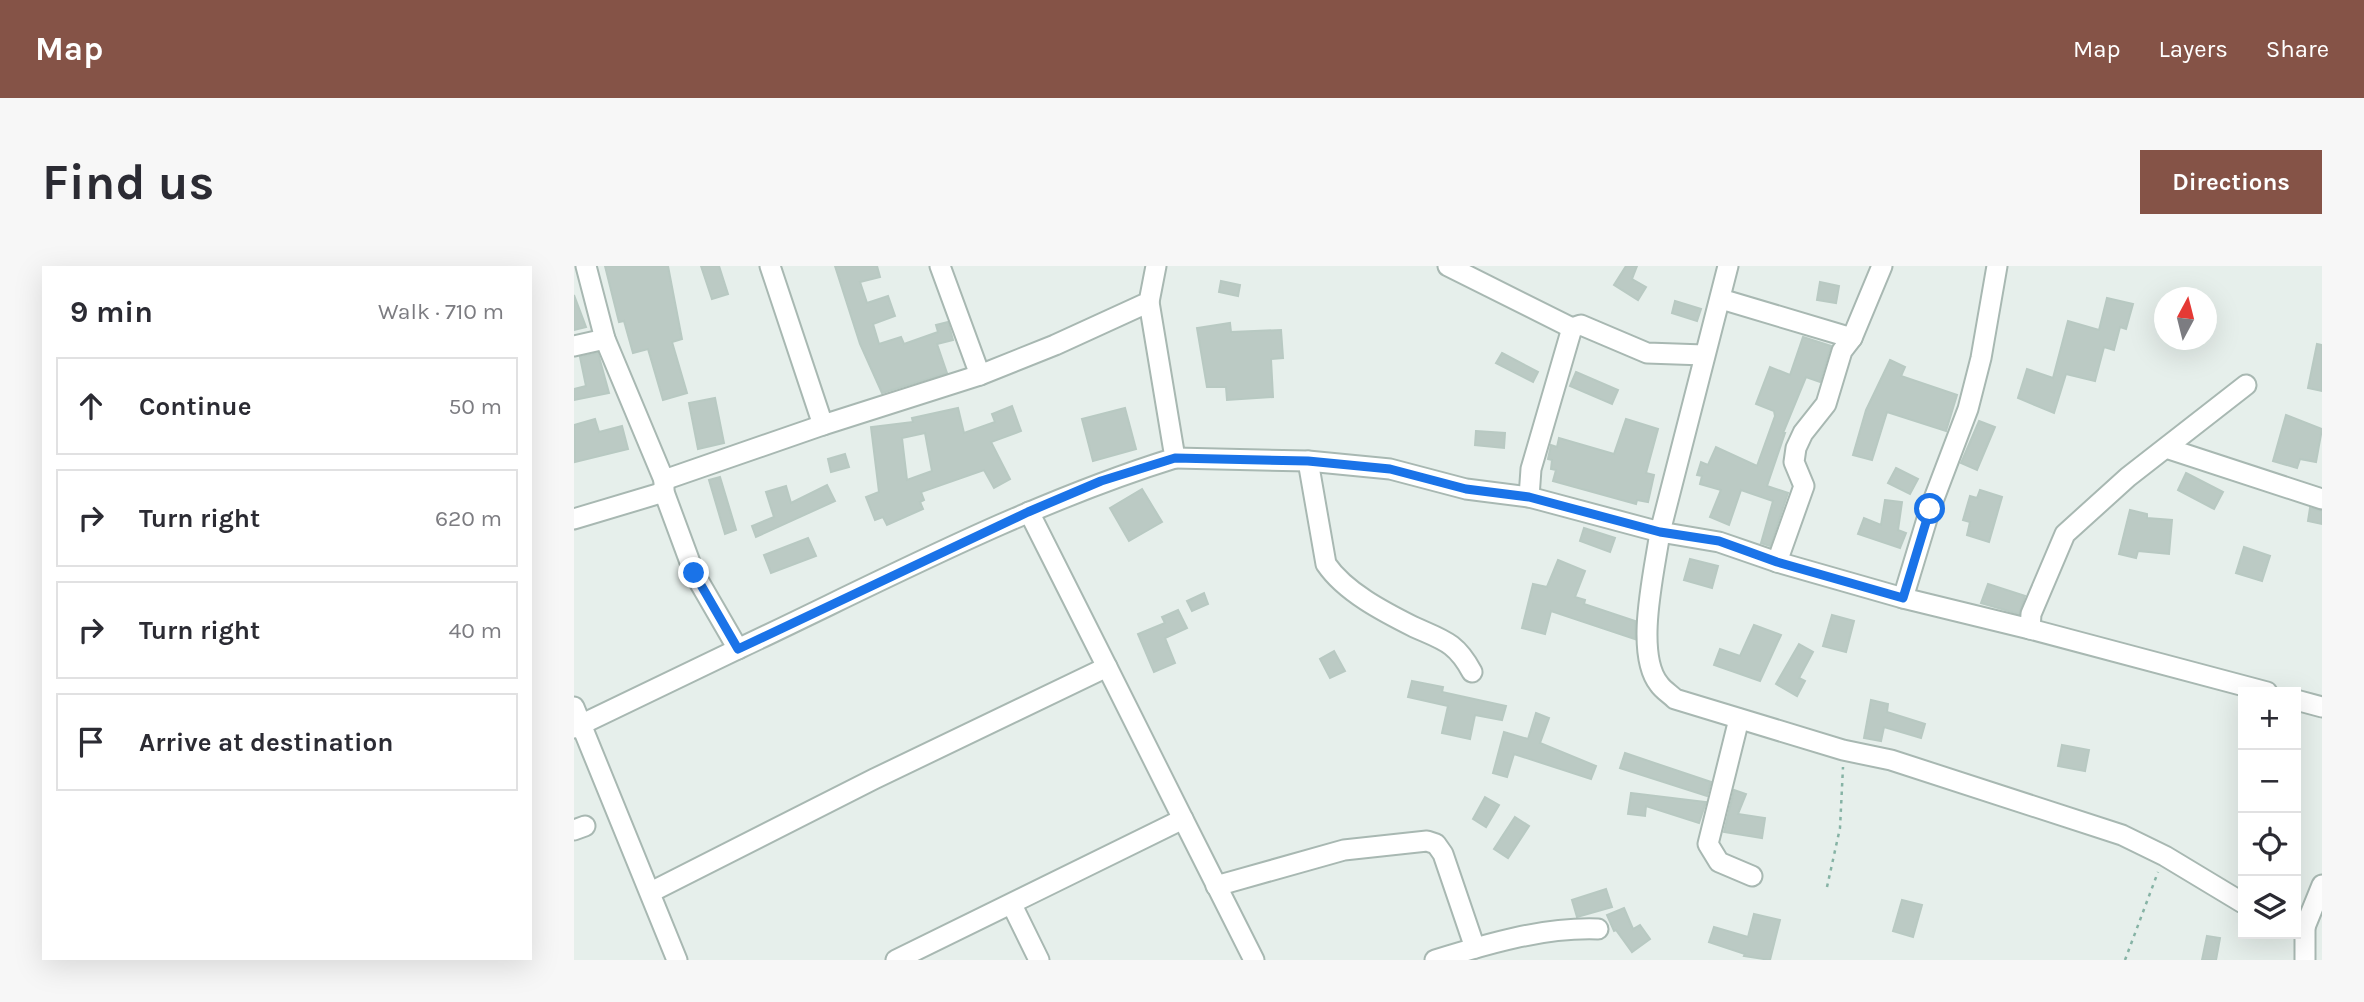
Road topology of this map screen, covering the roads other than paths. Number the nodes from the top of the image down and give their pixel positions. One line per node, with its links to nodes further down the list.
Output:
1 (586, 266): 14 (street)
2 (770, 266): 19 (street)
3 (940, 266): 17 (street)
4 (1156, 266): 11 (street)
5 (1448, 266): 9 (street)
6 (1728, 266): 10 (street)
7 (1882, 266): 13 (street)
8 (1997, 266): 30 (street)
9 (1467, 271): 12 (street)
10 (1721, 299): 13 (street); 16 (street)
11 (1149, 302): 17 (street); 21 (street)
12 (1572, 328): 16 (street); 24 (street)
13 (1852, 338): 29 (street)
14 (605, 339): 15 (street); 23 (street)
15 (574, 346)
16 (1704, 355): 28 (street)
17 (980, 375): 19 (street)
18 (2246, 384): 20 (street)
19 (823, 425): 23 (street)
20 (2166, 448): 25 (street); 31 (street)
21 (1175, 458): 22 (street); 26 (street)
22 (1308, 461): 24 (street); 34 (street)
23 (664, 486): 27 (street); 32 (street)
24 (1529, 497): 28 (street)
25 (2322, 499)
26 (1028, 512): 32 (street); 33 (street)
27 (574, 519)
28 (1660, 532): 29 (street); 38 (street)
29 (1777, 562): 30 (street)
30 (1903, 598): 31 (street)
31 (2030, 629): 35 (street)
32 (738, 649): 39 (street)
33 (1107, 667): 40 (street); 44 (street)
34 (1472, 672)
35 (2248, 687)
36 (2301, 701): 37 (street)
37 (2322, 707)
38 (1739, 719): 41 (street); 45 (street)
39 (577, 720): 44 (street)
40 (1183, 819): 43 (street); 46 (street)
41 (1752, 876)
42 (2322, 885): 47 (street)
43 (1216, 886): 50 (street); 54 (street)
44 (650, 892): 51 (street)
45 (2238, 900)
46 (1012, 905): 52 (street); 53 (street)
47 (2301, 923)
48 (1598, 929): 50 (street)
49 (2301, 932): 56 (street)
50 (1465, 954): 55 (street)
51 (677, 960)
52 (896, 960)
53 (1039, 960)
54 (1254, 960)
55 (1435, 960)
56 (2305, 960)

